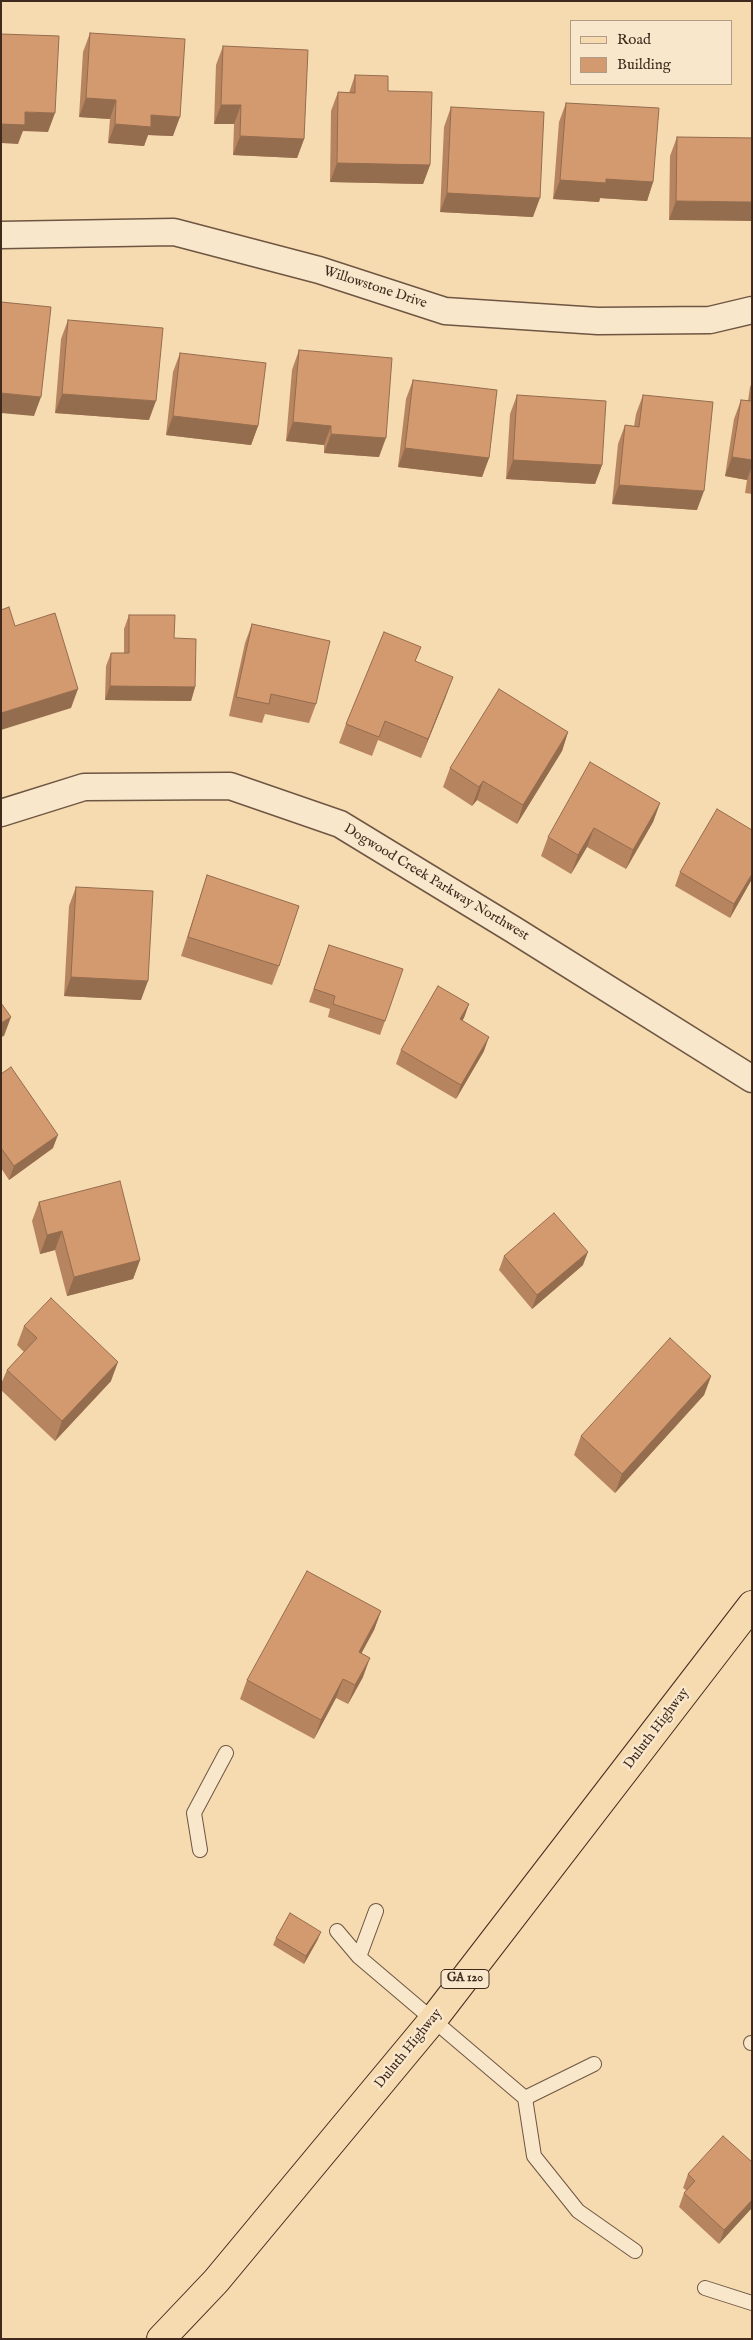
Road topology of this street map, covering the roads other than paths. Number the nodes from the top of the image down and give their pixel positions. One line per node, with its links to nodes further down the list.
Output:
1 (1, 235): 2 (street, Willowstone Drive)
2 (752, 310)
3 (1, 813): 4 (street, Dogwood Creek Parkway Northwest)
4 (752, 1079)
5 (752, 1605): 11 (main road, Duluth Highway / GA 120)
6 (226, 1753): 7 (lane)
7 (200, 1850)
8 (376, 1911): 10 (lane)
9 (337, 1931): 10 (lane)
10 (359, 1957): 11 (lane)
11 (432, 2021): 13 (lane); 17 (main road, Duluth Highway / GA 120)
12 (594, 2064): 13 (lane)
13 (525, 2098): 14 (lane)
14 (635, 2251)
15 (705, 2288): 16 (lane)
16 (752, 2303)
17 (162, 2339)

